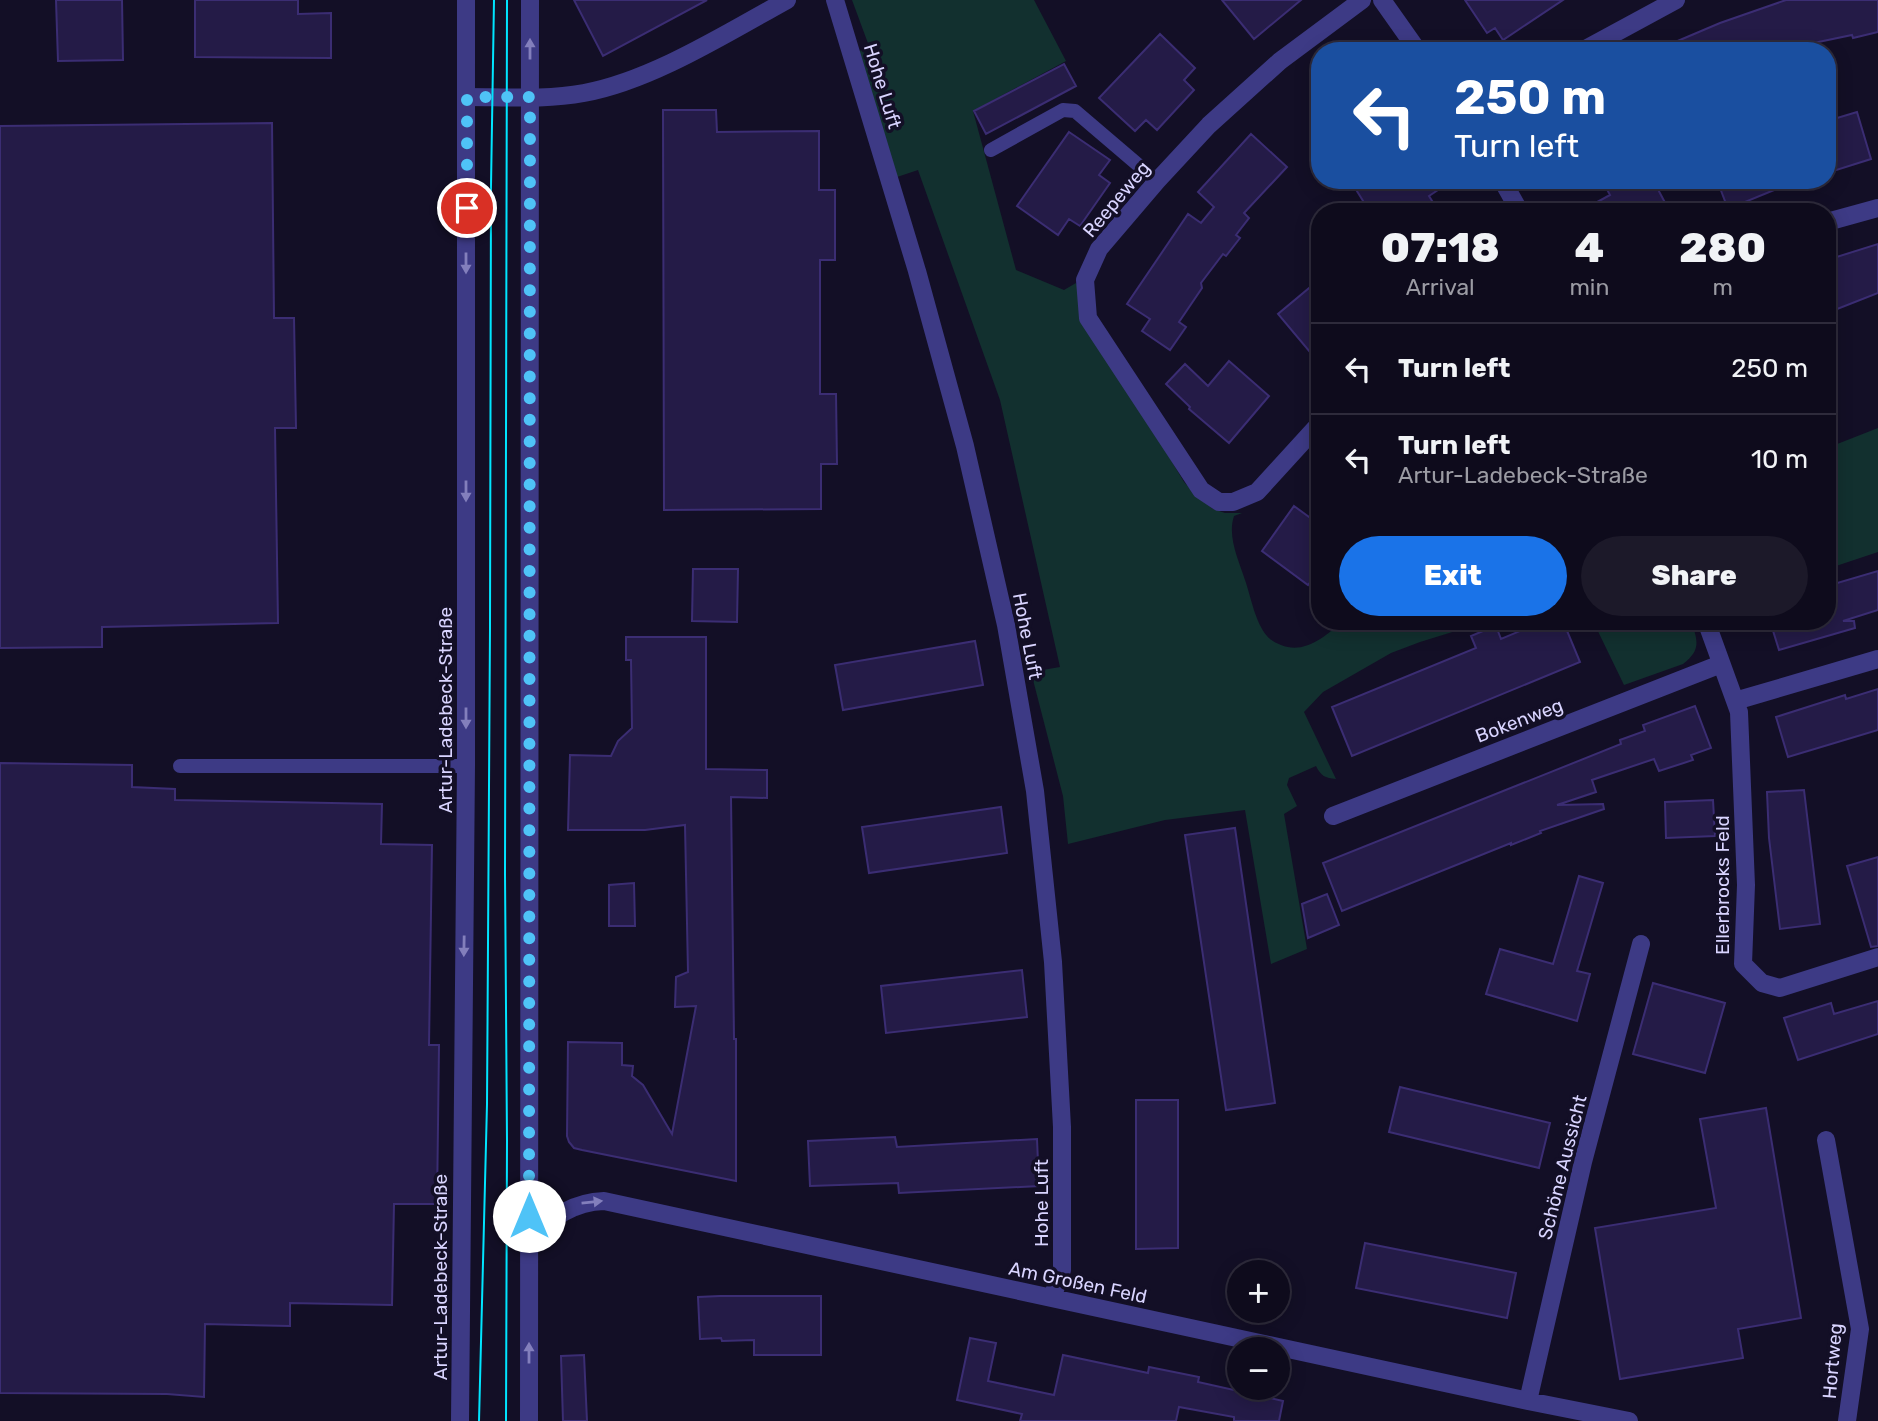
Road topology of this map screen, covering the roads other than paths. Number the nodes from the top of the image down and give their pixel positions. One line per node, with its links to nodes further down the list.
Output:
1 (466, 0): 10 (street, Artur-Ladebeck-Straße)
2 (530, 0): 11 (street, one-way to 2)
3 (787, 0): 11 (street)
4 (835, 0): 28 (street, Hohe Luft)
5 (1362, 0): 13 (street, Reepeweg)
6 (1382, 0): 8 (street)
7 (1676, 0): 9 (street)
8 (1412, 42)
9 (1599, 42)
10 (467, 97): 11 (street); 22 (street, Artur-Ladebeck-Straße, one-way to 22)
11 (530, 97): 27 (street)
12 (991, 150): 13 (lane)
13 (1157, 181): 16 (street, Reepeweg)
14 (1878, 208): 15 (street)
15 (1836, 220)
16 (1311, 433)
17 (1709, 630): 19 (street, Ellerbrocks Feld)
18 (1878, 659): 20 (street)
19 (1721, 664): 20 (street, Ellerbrocks Feld); 23 (street, Bokenweg)
20 (1735, 701): 25 (street, Ellerbrocks Feld)
21 (180, 766): 22 (lane)
22 (466, 766): 30 (street, Artur-Ladebeck-Straße, one-way to 30)
23 (1332, 816)
24 (1641, 944): 29 (street, Schöne Aussicht)
25 (1878, 957)
26 (1826, 1140): 33 (street, Hortweg)
27 (529, 1242): 28 (street, Am Großen Feld, one-way to 28); 31 (street, one-way to 27)
28 (1052, 1298): 29 (street, Am Großen Feld)
29 (1528, 1401): 32 (street, Am Großen Feld)
30 (460, 1421)
31 (529, 1421)
32 (1629, 1421)
33 (1847, 1421)

